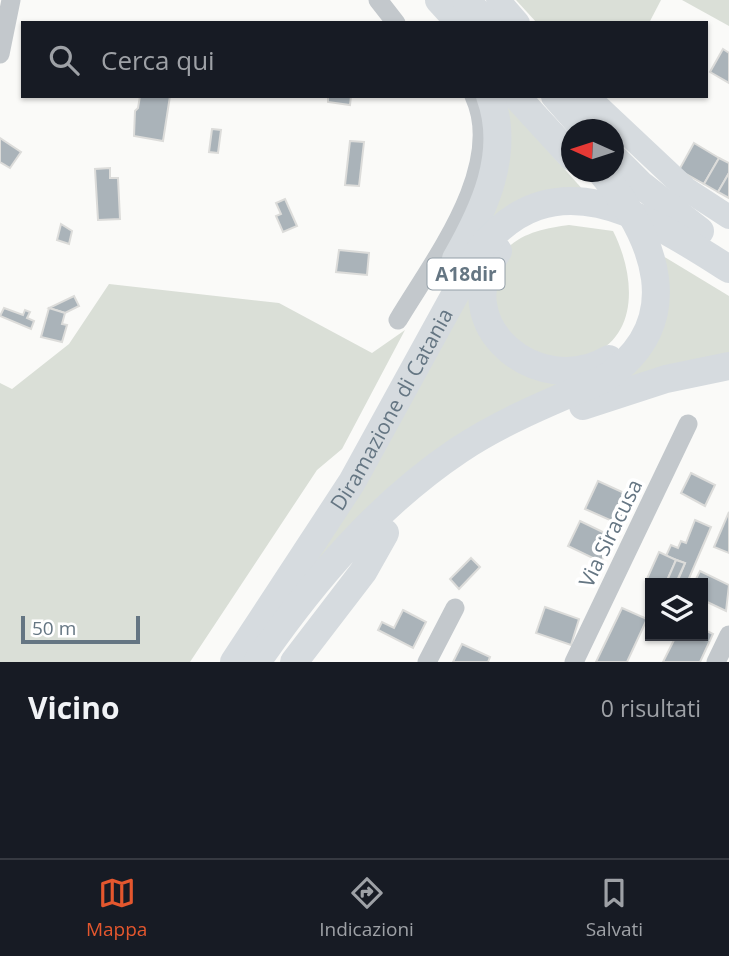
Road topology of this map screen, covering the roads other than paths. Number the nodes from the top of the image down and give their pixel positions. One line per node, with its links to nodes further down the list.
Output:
1 (11, 0): 13 (street)
2 (378, 0): 7 (street)
3 (425, 0): 8 (highway); 9 (highway)
4 (439, 0): 10 (highway)
5 (466, 0): 11 (highway)
6 (498, 0): 12 (main road)
7 (394, 21)
8 (439, 21)
9 (446, 21)
10 (458, 21)
11 (485, 21)
12 (516, 21)
13 (0, 54)
14 (475, 98): 30 (street)
15 (491, 98): 36 (highway)
16 (518, 98): 22 (highway)
17 (532, 98): 21 (highway)
18 (557, 98): 20 (highway)
19 (589, 98): 25 (main road)
20 (576, 119)
21 (561, 128)
22 (561, 145)
23 (624, 167): 27 (highway)
24 (609, 186): 26 (highway)
25 (729, 217)
26 (641, 243): 29 (highway); 41 (highway)
27 (729, 250)
28 (729, 269): 34 (highway, Diramazione di Catania / A18dir)
29 (729, 288)
30 (398, 320)
31 (729, 366): 33 (highway)
32 (688, 424): 45 (street, Via Siracusa)
33 (385, 533): 42 (highway); 43 (highway)
34 (312, 543): 36 (highway); 40 (highway, Diramazione di Catania / A18dir)
35 (455, 608): 44 (street)
36 (249, 620): 38 (highway); 39 (highway)
37 (729, 635): 46 (street)
38 (217, 662)
39 (228, 662)
40 (234, 662)
41 (257, 662)
42 (278, 662)
43 (295, 662)
44 (426, 662)
45 (574, 662)
46 (716, 662)

